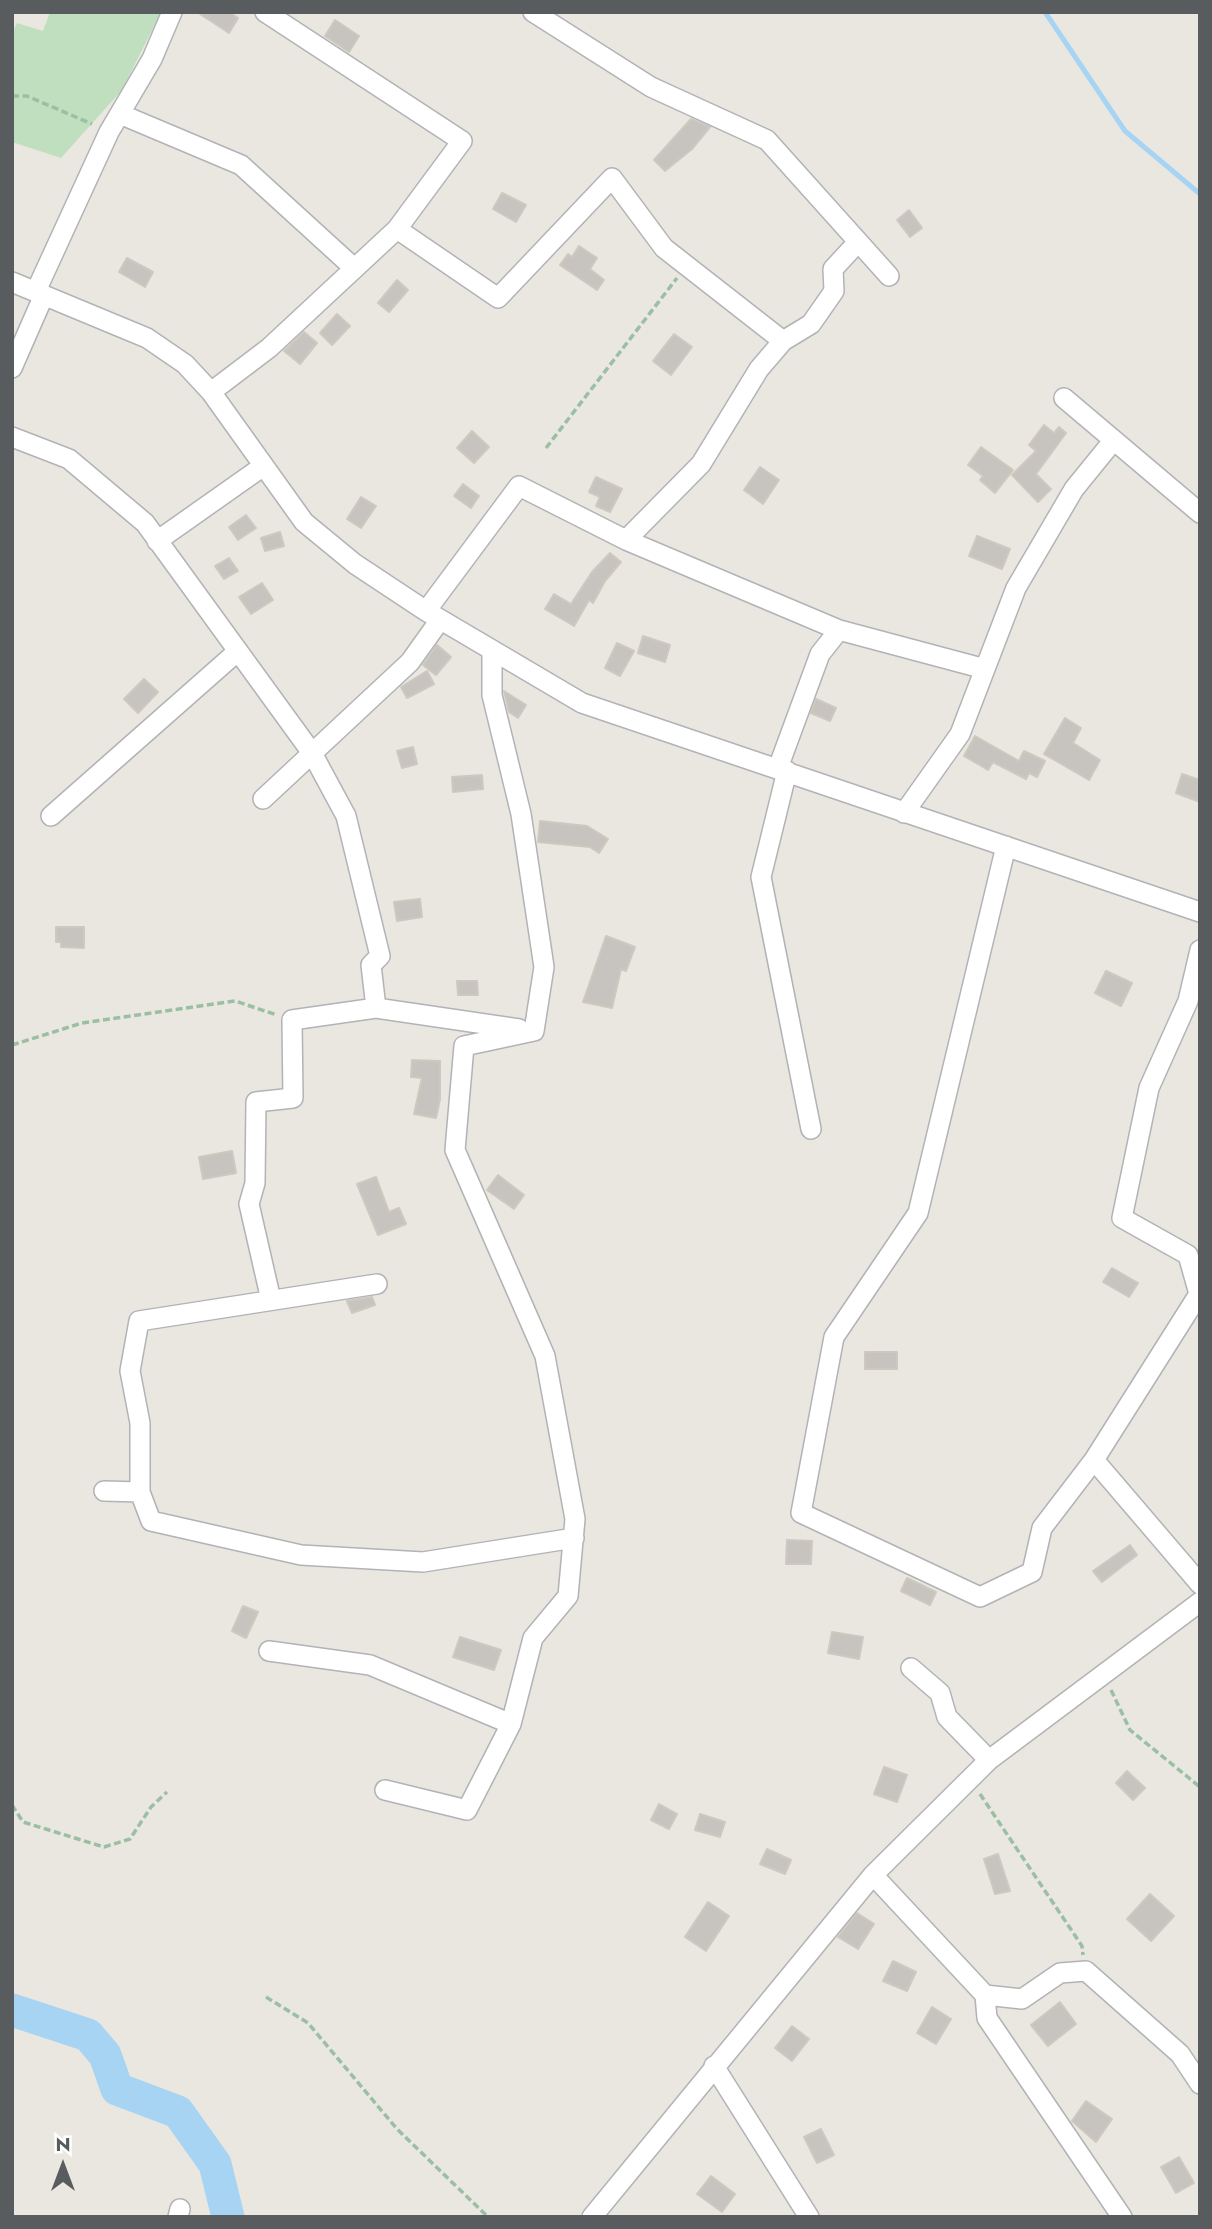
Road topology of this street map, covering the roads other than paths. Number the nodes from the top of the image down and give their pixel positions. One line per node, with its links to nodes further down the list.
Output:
1 (172, 12): 4 (street)
2 (265, 12): 5 (street)
3 (533, 12): 6 (street)
4 (120, 114): 7 (street); 10 (street)
5 (397, 229): 7 (street); 11 (street)
6 (858, 242): 8 (street); 11 (street)
7 (354, 268): 13 (street)
8 (889, 276)
9 (12, 282): 10 (street)
10 (40, 293): 12 (street); 13 (street)
11 (783, 341): 19 (street)
12 (12, 368)
13 (211, 392): 17 (street)
14 (1064, 398): 16 (street)
15 (12, 437): 20 (street)
16 (1114, 440): 18 (street); 25 (street)
17 (262, 467): 20 (street); 21 (street)
18 (1200, 513)
19 (626, 540): 21 (street); 22 (street)
20 (157, 541): 24 (street)
21 (433, 615): 23 (street); 26 (street)
22 (839, 629): 25 (street); 27 (street)
23 (492, 650): 27 (street); 35 (street)
24 (238, 651): 26 (street); 30 (street)
25 (985, 669): 29 (street)
26 (312, 753): 28 (street); 34 (street)
27 (782, 769): 29 (street); 36 (street)
28 (263, 799)
29 (904, 813): 31 (street)
30 (51, 816)
31 (1006, 846): 32 (street); 39 (street)
32 (1200, 912)
33 (1200, 950): 39 (street)
34 (376, 1008): 35 (street); 38 (street)
35 (534, 1031): 42 (street)
36 (811, 1129)
37 (377, 1284): 38 (street)
38 (271, 1300): 41 (street)
39 (1094, 1460): 43 (street)
40 (104, 1491): 41 (street)
41 (140, 1492): 42 (street)
42 (574, 1538): 47 (street)
43 (1200, 1584)
44 (1200, 1602): 48 (street)
45 (269, 1651): 47 (street)
46 (911, 1668): 48 (street)
47 (511, 1724): 49 (street)
48 (989, 1760): 50 (street)
49 (385, 1790)
50 (873, 1875): 51 (street); 52 (street)
51 (985, 1995): 53 (street); 56 (street)
52 (714, 2066): 54 (street); 55 (street)
53 (1200, 2084)
54 (592, 2217)
55 (809, 2217)
56 (1122, 2217)

